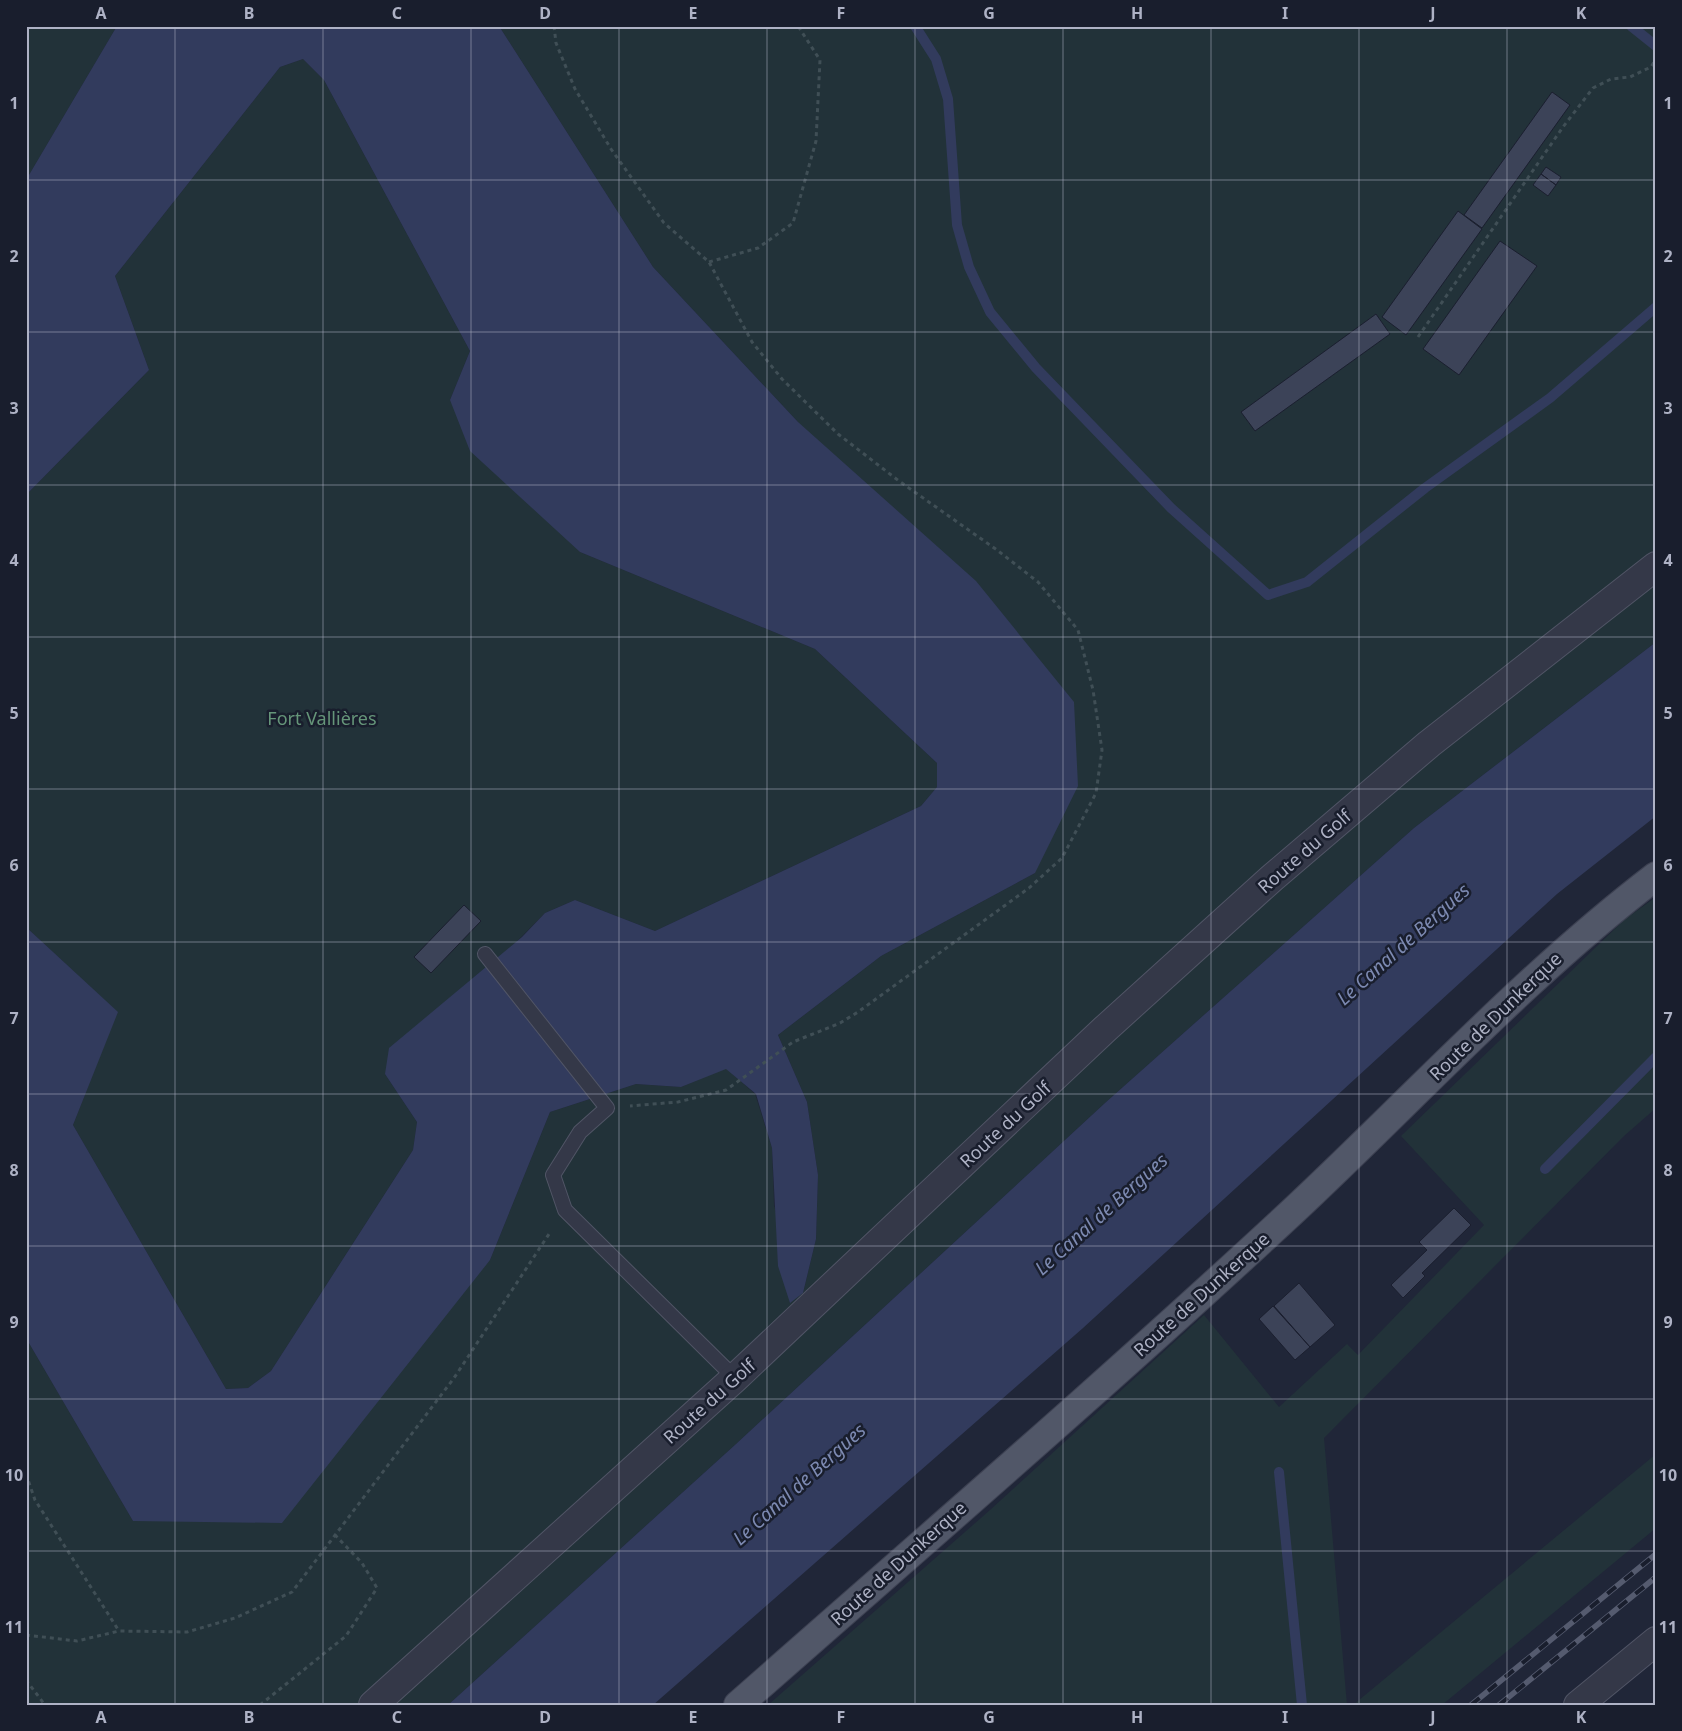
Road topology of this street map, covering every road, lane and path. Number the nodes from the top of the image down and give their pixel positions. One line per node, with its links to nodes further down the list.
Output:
1 (554, 26): 4 (path)
2 (798, 26): 4 (path)
3 (1656, 59): 5 (path)
4 (710, 262): 9 (path)
5 (1418, 338)
6 (1656, 566): 11 (street, Route du Golf)
7 (1656, 876): 21 (main road, Route de Dunkerque)
8 (485, 954): 9 (lane)
9 (607, 1108): 10 (lane)
10 (565, 1210): 11 (lane); 13 (path)
11 (735, 1378): 20 (street, Route du Golf)
12 (26, 1474): 14 (path)
13 (336, 1536): 14 (path); 19 (path)
14 (119, 1631): 15 (path)
15 (26, 1635)
16 (1656, 1641): 22 (street)
17 (26, 1680): 18 (path)
18 (45, 1705)
19 (260, 1705)
20 (373, 1705)
21 (738, 1705)
22 (1578, 1705)

